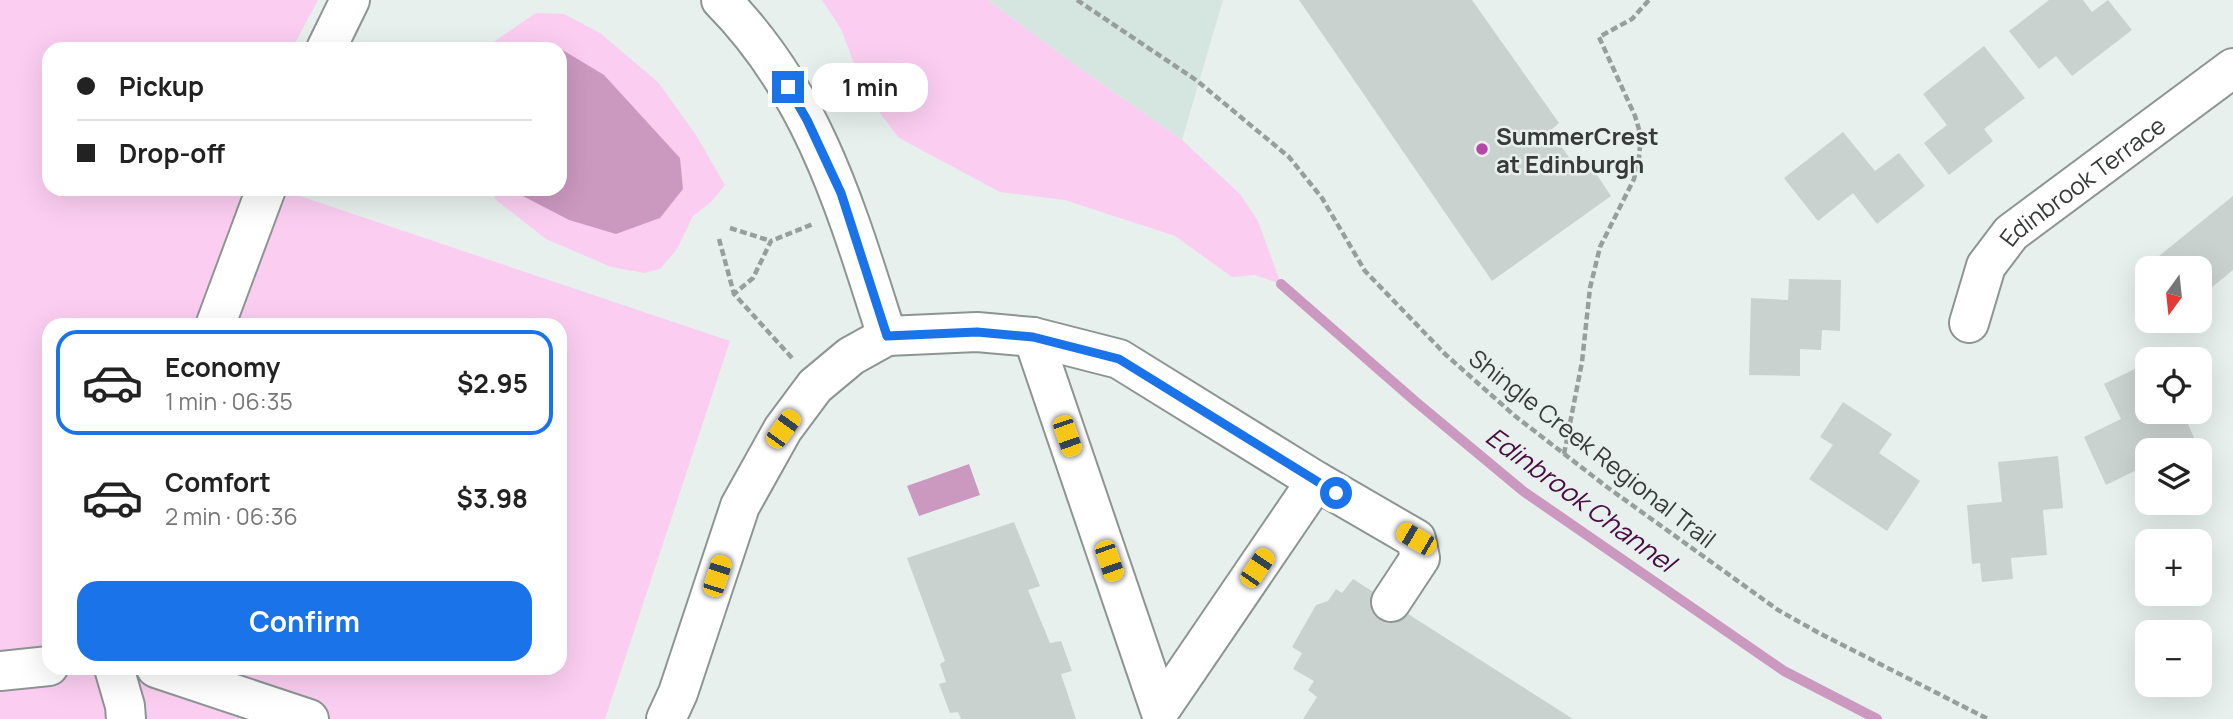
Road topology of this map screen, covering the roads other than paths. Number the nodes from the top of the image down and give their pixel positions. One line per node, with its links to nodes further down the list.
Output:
1 (350, 0): 3 (street)
2 (721, 0): 8 (street)
3 (329, 42)
4 (2233, 68): 7 (street, Edinbrook Terrace)
5 (263, 196): 6 (street)
6 (218, 318)
7 (1969, 323)
8 (887, 336): 9 (street); 18 (street)
9 (1033, 337): 10 (street); 10 (street)
10 (1315, 481): 11 (street)
11 (1391, 602)
12 (42, 667): 13 (street)
13 (0, 671)
14 (116, 675): 16 (street)
15 (177, 675): 17 (street)
16 (125, 719)
17 (309, 719)
18 (666, 719)

